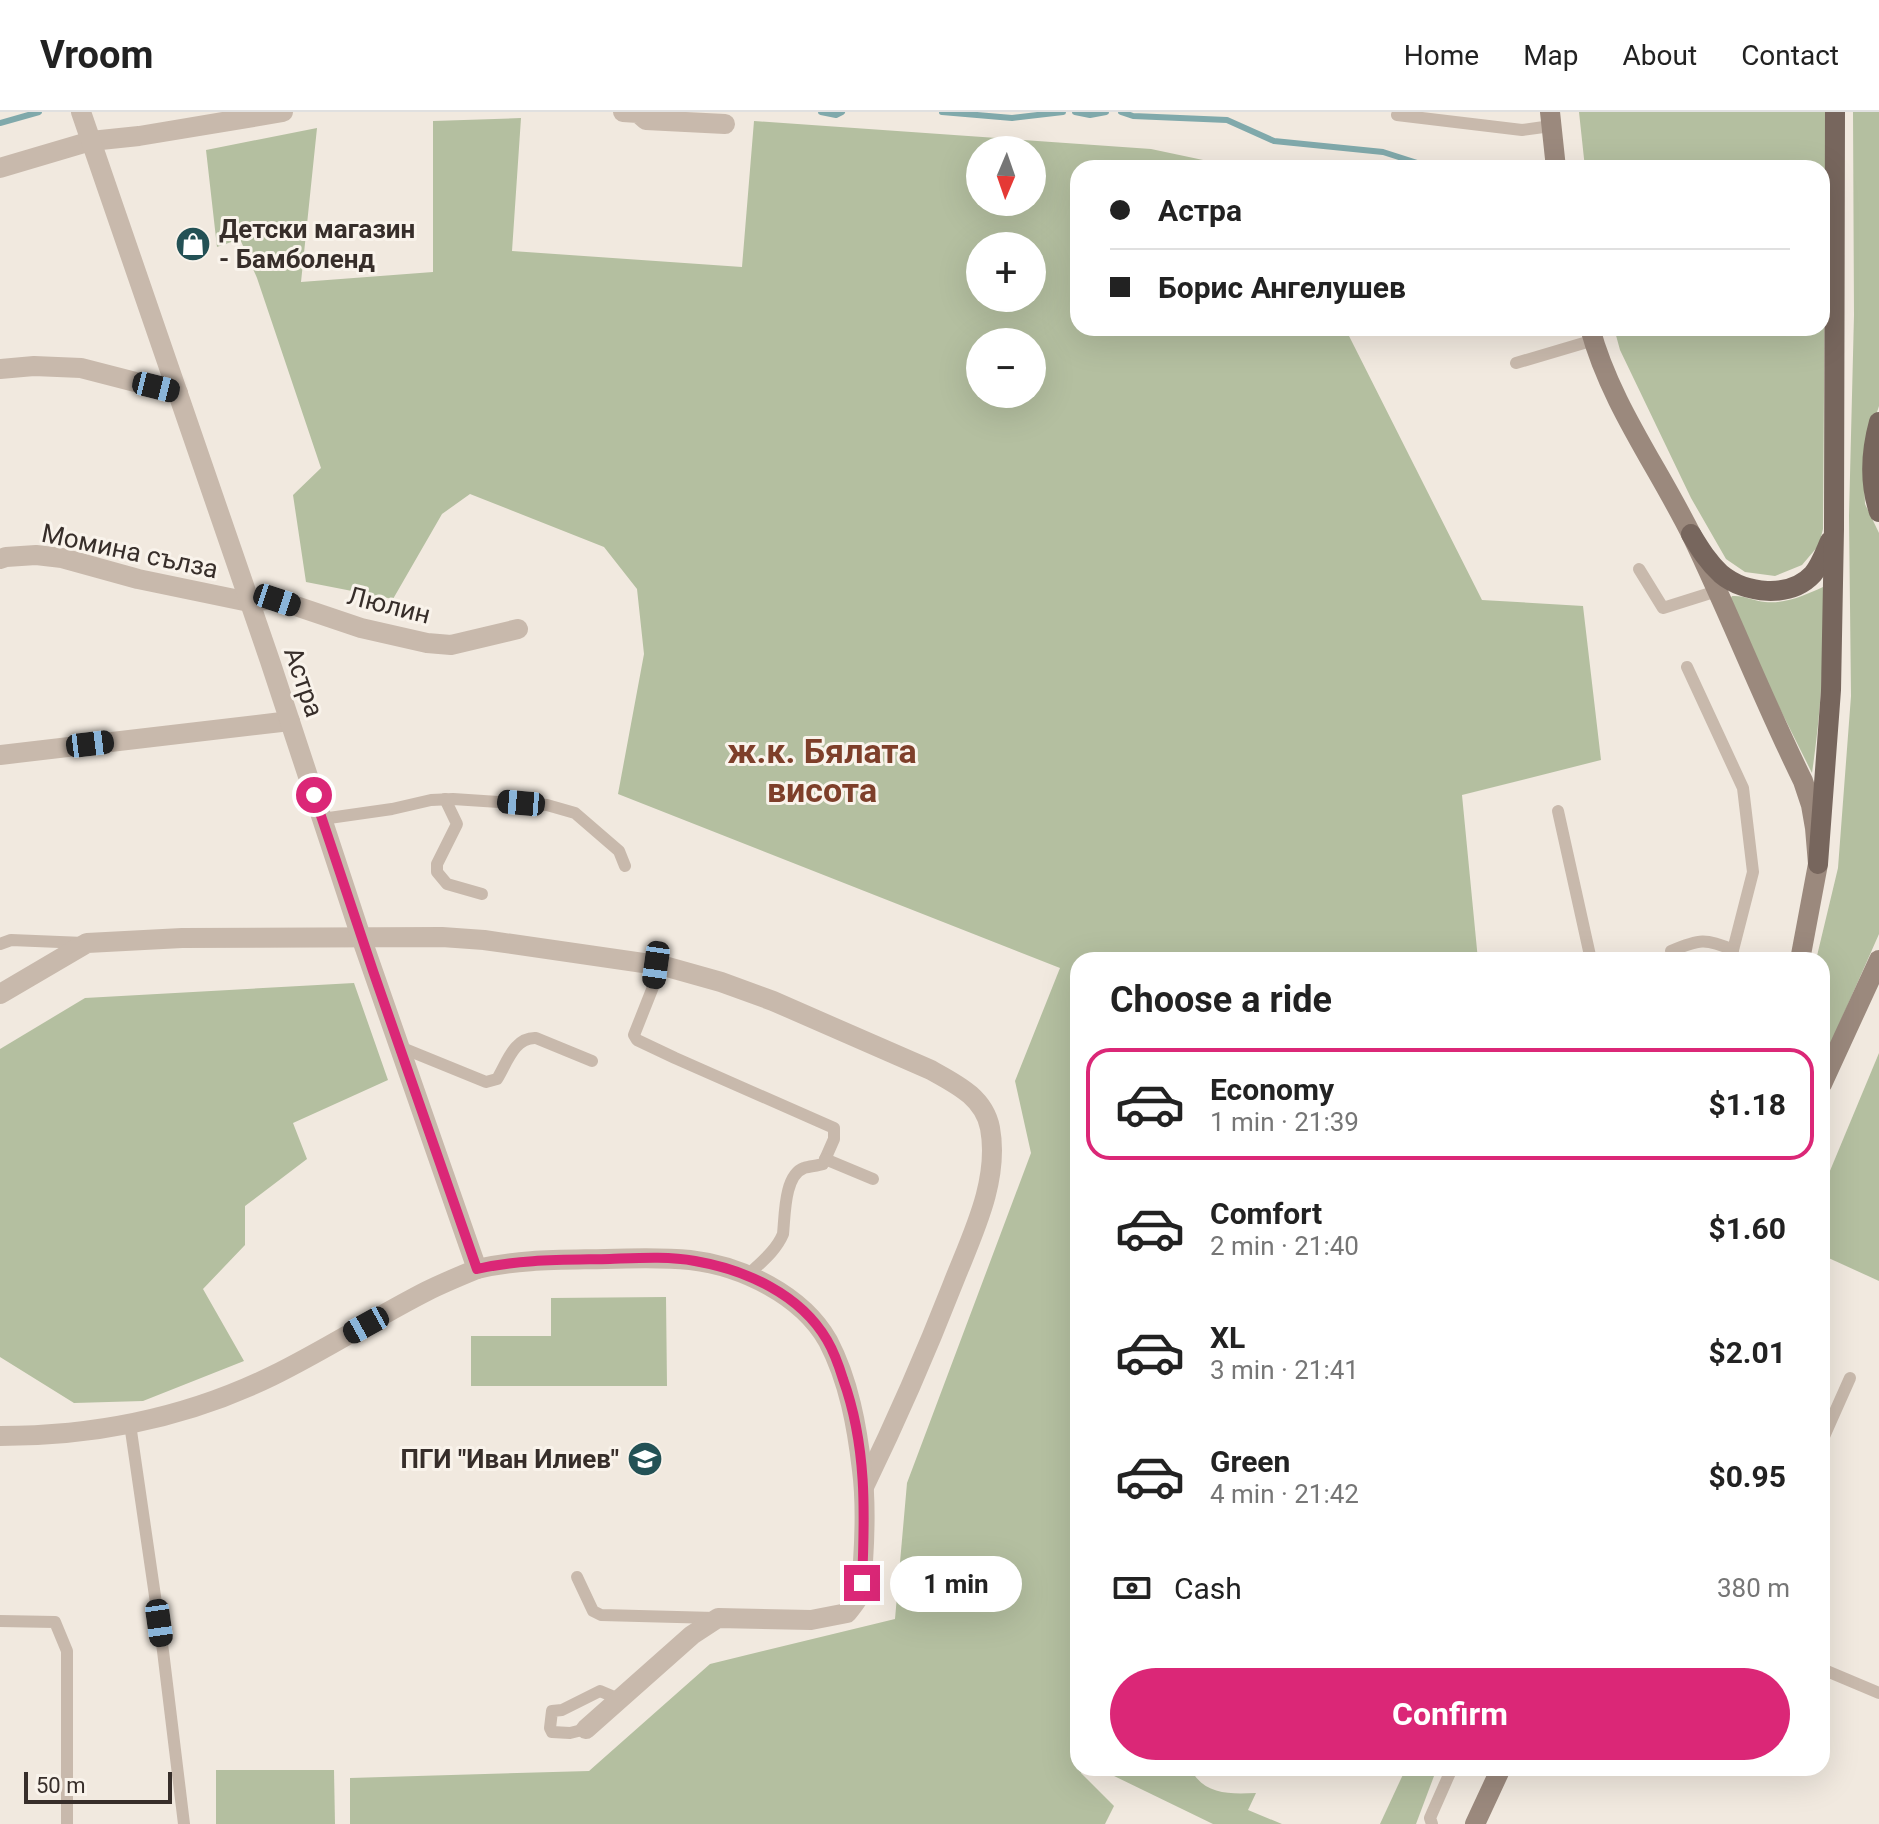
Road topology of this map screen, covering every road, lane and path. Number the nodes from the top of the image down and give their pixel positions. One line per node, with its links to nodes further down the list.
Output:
1 (81, 112): 8 (street, Астра)
2 (283, 112): 8 (street)
3 (633, 112): 7 (street)
4 (1835, 112): 18 (main road)
5 (1397, 115): 6 (lane)
6 (1550, 119): 9 (main road)
7 (725, 124)
8 (91, 141): 10 (street); 15 (street, Астра)
9 (1555, 160)
10 (0, 168)
11 (1587, 336): 13 (lane)
12 (1592, 336): 19 (main road)
13 (1516, 363)
14 (0, 369): 15 (street)
15 (178, 393): 23 (street, Астра)
16 (1879, 422): 17 (main road)
17 (1879, 512)
18 (1834, 529): 19 (main road); 31 (main road)
19 (1691, 534): 22 (main road)
20 (0, 559): 23 (street, Момина сълза)
21 (1639, 569): 22 (lane)
22 (1717, 591): 31 (main road)
23 (249, 602): 24 (street, Люлин); 26 (street, Астра)
24 (518, 629)
25 (1687, 667): 40 (lane)
26 (290, 721): 27 (street); 30 (street, Астра)
27 (0, 755)
28 (445, 799): 30 (lane); 32 (lane); 33 (lane)
29 (1558, 811): 38 (lane)
30 (322, 819): 34 (street, Астра)
31 (1818, 864): 41 (main road)
32 (625, 866)
33 (482, 894)
34 (361, 937): 35 (street); 43 (street); 45 (street, Астра)
35 (87, 943): 36 (lane); 44 (street)
36 (0, 944)
37 (1671, 951): 39 (lane)
38 (1589, 952)
39 (1727, 952)
40 (1732, 952)
41 (1802, 952)
42 (1879, 960): 47 (main road)
43 (656, 965): 48 (lane); 56 (street)
44 (0, 994)
45 (400, 1047): 46 (lane); 50 (street, Астра)
46 (592, 1061)
47 (1830, 1067)
48 (825, 1159): 49 (lane); 51 (lane)
49 (873, 1179)
50 (477, 1269): 51 (street); 54 (street)
51 (747, 1276): 56 (street)
52 (1850, 1378): 53 (lane)
53 (1830, 1423)
54 (130, 1424): 55 (street); 67 (lane)
55 (0, 1436)
56 (864, 1487): 58 (street)
57 (577, 1577): 58 (lane)
58 (718, 1618): 62 (street)
59 (0, 1621): 66 (lane)
60 (1830, 1672): 61 (lane)
61 (1879, 1693)
62 (619, 1699): 63 (street); 63 (lane)
63 (586, 1729)
64 (1448, 1776): 68 (lane)
65 (1497, 1776): 69 (main road)
66 (67, 1824)
67 (184, 1824)
68 (1432, 1824)
69 (1475, 1824)

